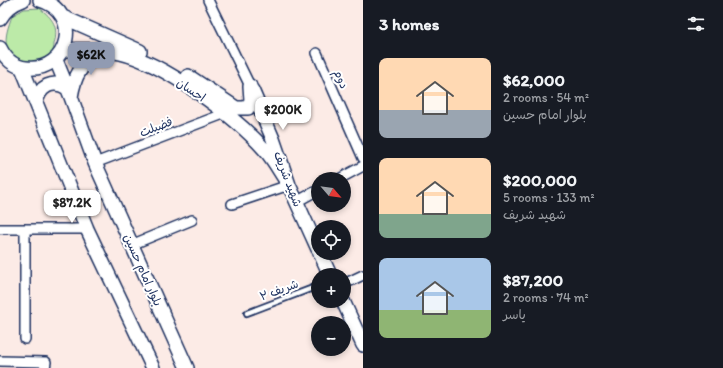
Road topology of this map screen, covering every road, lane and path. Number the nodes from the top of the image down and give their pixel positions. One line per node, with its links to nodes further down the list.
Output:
1 (210, 0): 11 (street, شهید شریف)
2 (17, 1): 5 (main road)
3 (44, 1): 4 (main road, احسان)
4 (63, 17): 9 (main road); 14 (main road, احسان)
5 (0, 19)
6 (100, 49): 9 (main road, احسان); 12 (main road); 15 (main road, احسان)
7 (1, 52): 10 (main road)
8 (316, 53): 18 (street, دوم)
9 (59, 55): 10 (main road); 12 (main road, بلوار امام حسین)
10 (22, 68): 13 (main road)
11 (250, 86): 14 (main road); 16 (main road, شهید شریف)
12 (69, 92): 13 (main road); 19 (main road, بلوار امام حسین)
13 (36, 103): 28 (main road)
14 (248, 108): 16 (main road, احسان)
15 (226, 113): 17 (main road, احسان); 19 (street, فضیلت)
16 (264, 118): 17 (main road); 22 (main road, شهید شریف)
17 (244, 129): 22 (main road, احسان)
18 (363, 158)
19 (95, 163): 31 (main road, بلوار امام حسین)
20 (363, 166): 21 (street)
21 (351, 172)
22 (288, 185): 24 (main road, شهید شریف); 25 (street)
23 (311, 194): 24 (street)
24 (296, 202): 30 (main road, شهید شریف)
25 (232, 204)
26 (192, 220): 31 (street)
27 (0, 229): 29 (street)
28 (87, 229): 29 (street); 40 (main road)
29 (25, 230): 38 (street)
30 (311, 233)
31 (131, 245): 45 (main road, بلوار امام حسین)
32 (363, 275): 33 (street)
33 (351, 281)
34 (311, 289): 36 (lane, شریف ۲)
35 (347, 308): 37 (main road)
36 (247, 312)
37 (359, 331): 39 (main road)
38 (25, 339)
39 (363, 345)
40 (144, 346): 43 (main road); 44 (main road)
41 (0, 361): 42 (street)
42 (45, 365)
43 (143, 368)
44 (153, 368)
45 (187, 368)

